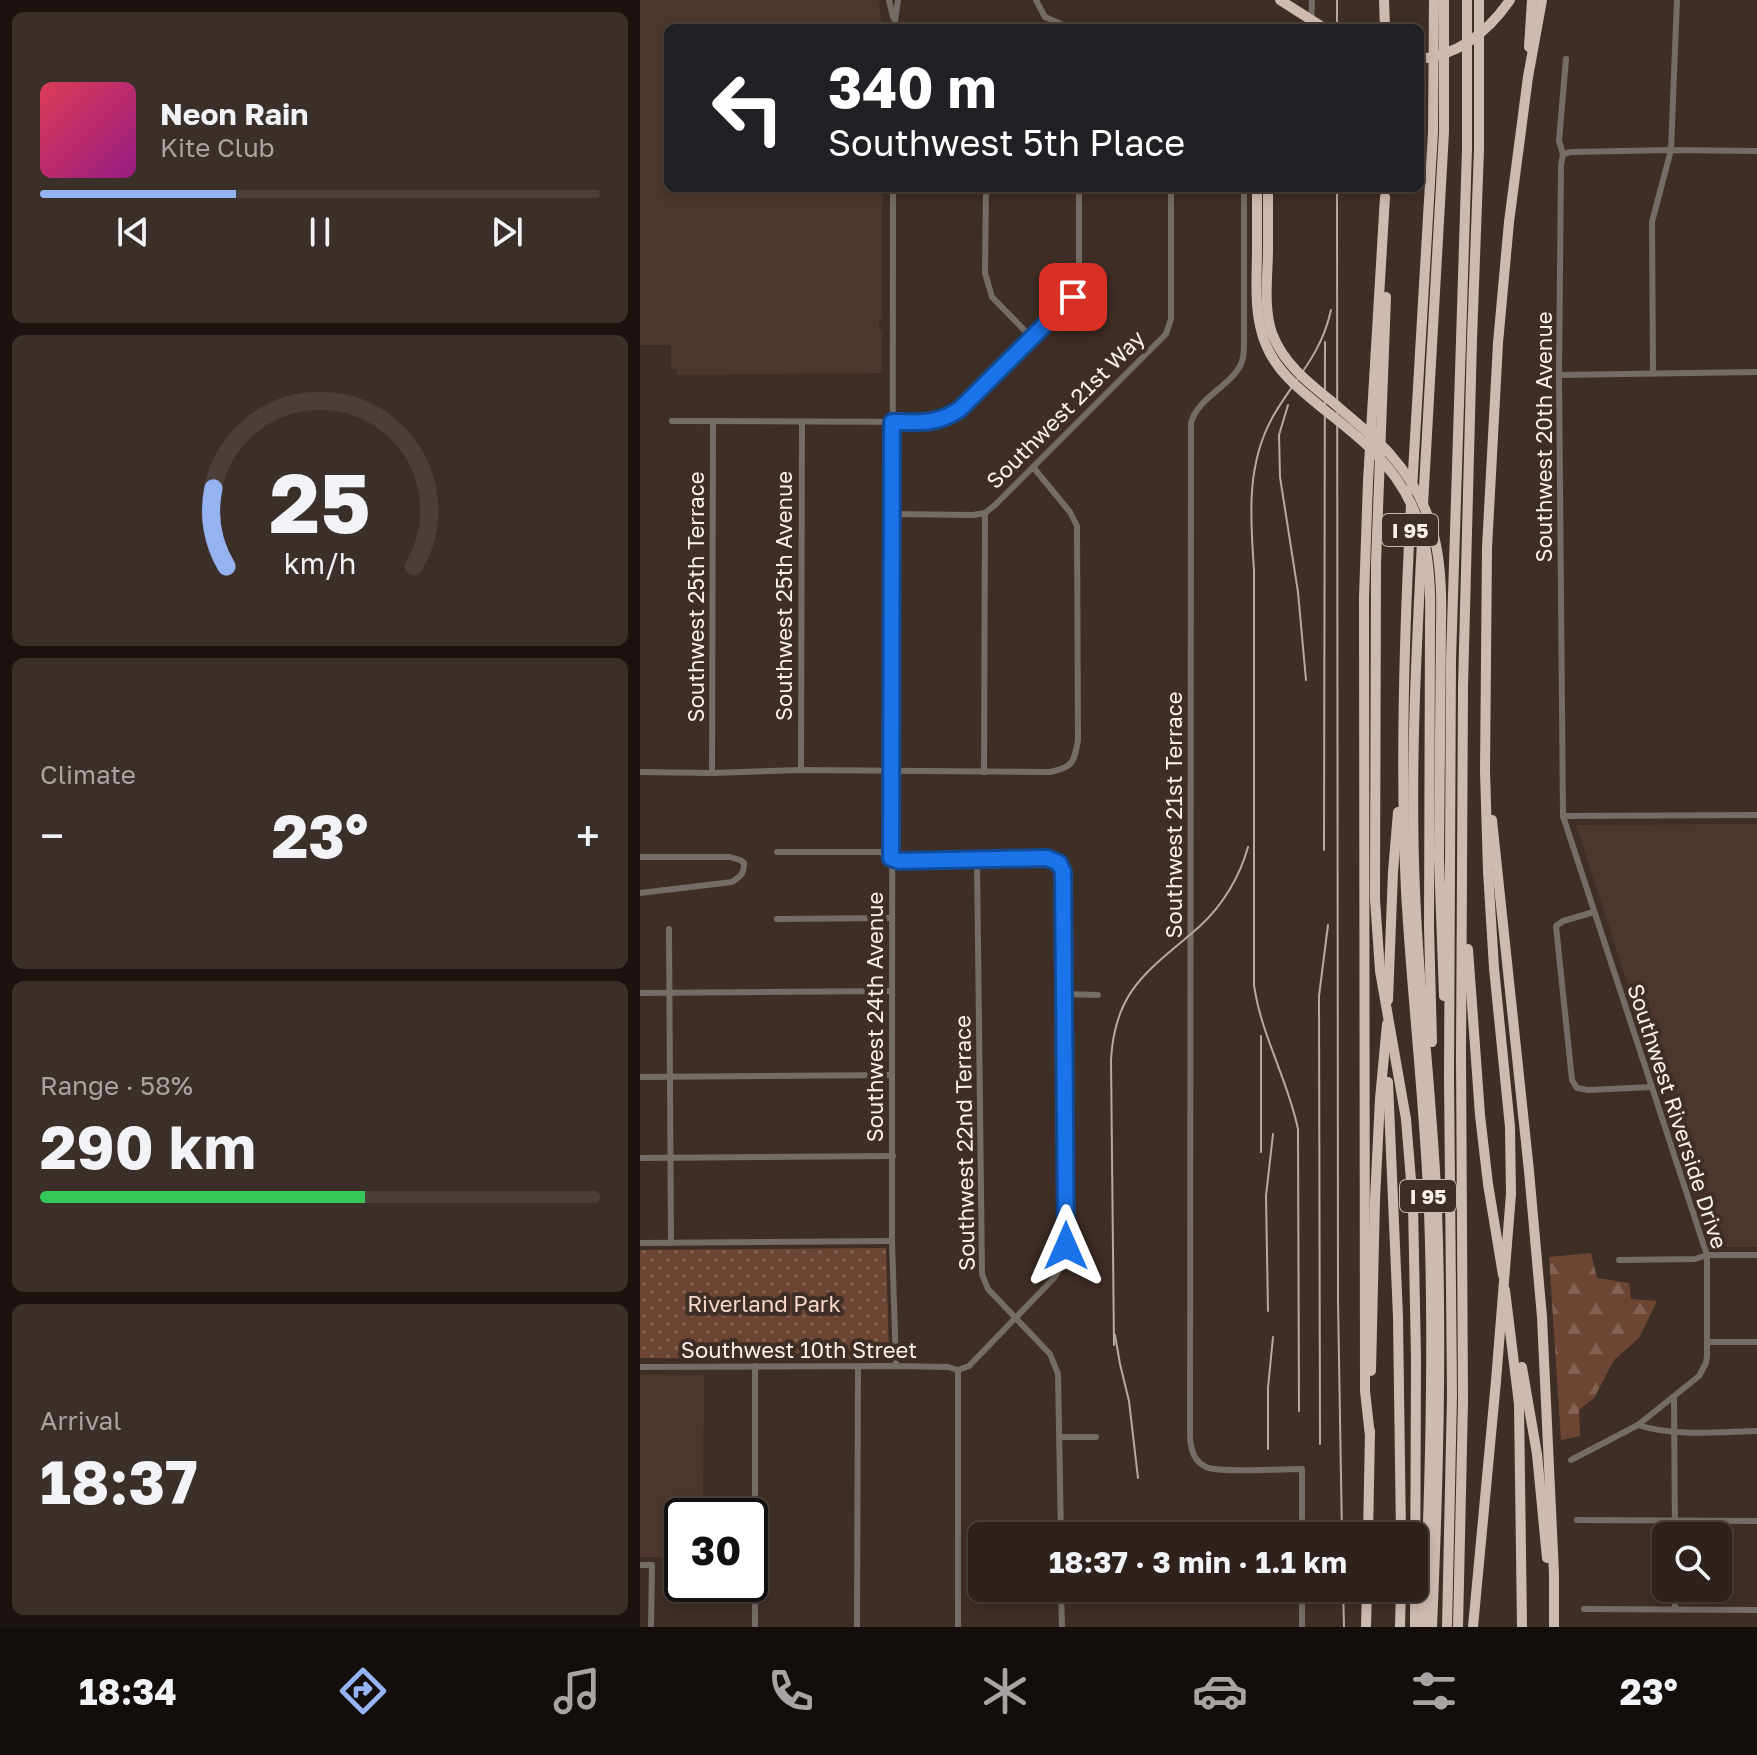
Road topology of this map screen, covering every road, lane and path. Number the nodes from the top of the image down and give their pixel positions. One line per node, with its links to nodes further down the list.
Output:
1 (889, 0): 15 (street)
2 (898, 0): 15 (street)
3 (1036, 0): 16 (street)
4 (1280, 0): 18 (highway, bridge)
5 (1312, 0): 17 (street)
6 (1384, 0): 19 (highway)
7 (1434, 0): 48 (highway, I 95)
8 (1444, 0): 79 (highway)
9 (1467, 0): 75 (highway)
10 (1479, 0): 60 (highway, I 95)
11 (1510, 0): 20 (highway, bridge)
12 (1532, 0): 22 (highway)
13 (1542, 0): 22 (highway)
14 (1677, 0): 23 (street)
15 (894, 24)
16 (1060, 24)
17 (1311, 24)
18 (1318, 24)
19 (1385, 24)
20 (1424, 58)
21 (1566, 59): 25 (street, Southwest 20th Avenue)
22 (1528, 77): 47 (highway)
23 (1671, 150): 24 (street); 25 (street); 37 (street)
24 (1757, 151)
25 (1563, 154): 38 (street, Southwest 20th Avenue)
26 (893, 192): 42 (street, Southwest 24th Avenue)
27 (986, 192): 35 (street)
28 (1079, 192): 35 (street)
29 (1171, 192): 43 (street, Southwest 21st Way)
30 (1244, 192): 108 (street, Southwest 21st Terrace)
31 (1257, 192): 34 (highway)
32 (1268, 192): 34 (highway)
33 (1385, 192): 100 (highway); 128 (highway, bridge)
34 (1262, 248): 46 (highway, bridge)
35 (1031, 337): 42 (street)
36 (1757, 372): 37 (street)
37 (1653, 373): 38 (street)
38 (1559, 375): 55 (street, Southwest 20th Avenue)
39 (672, 421): 40 (street)
40 (713, 422): 41 (street); 53 (street, Southwest 25th Terrace)
41 (802, 422): 42 (street); 49 (street, Southwest 25th Avenue)
42 (892, 422): 45 (street, Southwest 24th Avenue)
43 (1033, 467): 44 (street, Southwest 21st Way); 52 (street)
44 (985, 513): 45 (street, Southwest 21st Way); 52 (street)
45 (892, 514): 50 (street, Southwest 24th Avenue)
46 (1436, 624): 75 (highway); 79 (highway)
47 (1487, 731): 133 (highway, bridge); 135 (highway)
48 (1402, 766): 71 (highway); 129 (highway, I 95)
49 (801, 770): 50 (street); 53 (street)
50 (892, 771): 52 (street); 58 (street, Southwest 24th Avenue)
51 (640, 772): 53 (street)
52 (984, 772)
53 (712, 773)
54 (1757, 815): 55 (street)
55 (1563, 816): 62 (street, Southwest Riverside Drive)
56 (777, 852): 58 (street)
57 (640, 857): 61 (street)
58 (891, 858): 59 (street); 63 (street, Southwest 24th Avenue)
59 (977, 860): 69 (street); 88 (street, Southwest 22nd Terrace)
60 (1463, 887): 87 (highway); 132 (highway, I 95)
61 (640, 893)
62 (1594, 912): 76 (street, Southwest Riverside Drive); 76 (street)
63 (892, 918): 64 (street); 66 (street, Southwest 24th Avenue)
64 (777, 919)
65 (669, 929): 67 (street)
66 (892, 991): 67 (street); 72 (street, Southwest 24th Avenue)
67 (668, 992): 68 (street); 73 (street)
68 (640, 993)
69 (1064, 994): 70 (street); 88 (street)
70 (1098, 995)
71 (1386, 1040): 100 (highway); 110 (highway)
72 (892, 1075): 73 (street); 77 (street, Southwest 24th Avenue)
73 (669, 1076): 74 (street); 78 (street)
74 (640, 1077)
75 (1449, 1077): 131 (highway)
76 (1652, 1087): 84 (street, Southwest Riverside Drive)
77 (893, 1156): 78 (street); 81 (street, Southwest 24th Avenue)
78 (669, 1157): 80 (street); 83 (street)
79 (1434, 1157): 130 (highway)
80 (640, 1158)
81 (892, 1241): 83 (street); 92 (street, Southwest 24th Avenue)
82 (640, 1243): 83 (street)
83 (671, 1243)
84 (1707, 1255): 85 (street); 86 (street); 89 (street, Southwest Riverside Drive)
85 (1757, 1255)
86 (1619, 1260)
87 (1509, 1311): 134 (highway); 135 (highway)
88 (1016, 1319): 95 (street); 101 (street, Southwest 22nd Terrace)
89 (1707, 1342): 90 (street); 96 (street, Southwest Riverside Drive)
90 (1757, 1342)
91 (755, 1366): 93 (street, Southwest 10th Street); 94 (street, Southwest 10th Street); 121 (street)
92 (896, 1366): 94 (street, Southwest 10th Street); 95 (street, Southwest 10th Street)
93 (640, 1367)
94 (858, 1367): 122 (street)
95 (958, 1370): 123 (street)
96 (1674, 1397): 97 (street, Southwest Riverside Drive); 99 (street)
97 (1638, 1425): 99 (street); 103 (street, Southwest Riverside Drive)
98 (1757, 1431): 99 (street)
99 (1675, 1432): 105 (street)
100 (1370, 1436): 109 (highway)
101 (1060, 1437): 102 (street); 107 (street, Southwest 22nd Terrace)
102 (1096, 1437)
103 (1571, 1460)
104 (1577, 1520): 105 (street)
105 (1675, 1521): 106 (street)
106 (1757, 1521)
107 (1061, 1522)
108 (1302, 1522)
109 (1368, 1522)
110 (1401, 1522)
111 (640, 1565): 120 (street)
112 (1061, 1602): 124 (street)
113 (1302, 1602): 125 (street)
114 (1367, 1602): 126 (highway)
115 (1401, 1602): 127 (highway)
116 (1675, 1602): 118 (street)
117 (1584, 1609): 118 (street)
118 (1675, 1609): 119 (street)
119 (1757, 1610)
120 (651, 1627)
121 (755, 1627)
122 (857, 1627)
123 (958, 1627)
124 (1062, 1627)
125 (1302, 1627)
126 (1366, 1627)
127 (1400, 1627)
128 (1415, 1627)
129 (1424, 1627)
130 (1432, 1627)
131 (1447, 1627)
132 (1458, 1627)
133 (1473, 1627)
134 (1522, 1627)
135 (1552, 1627)

